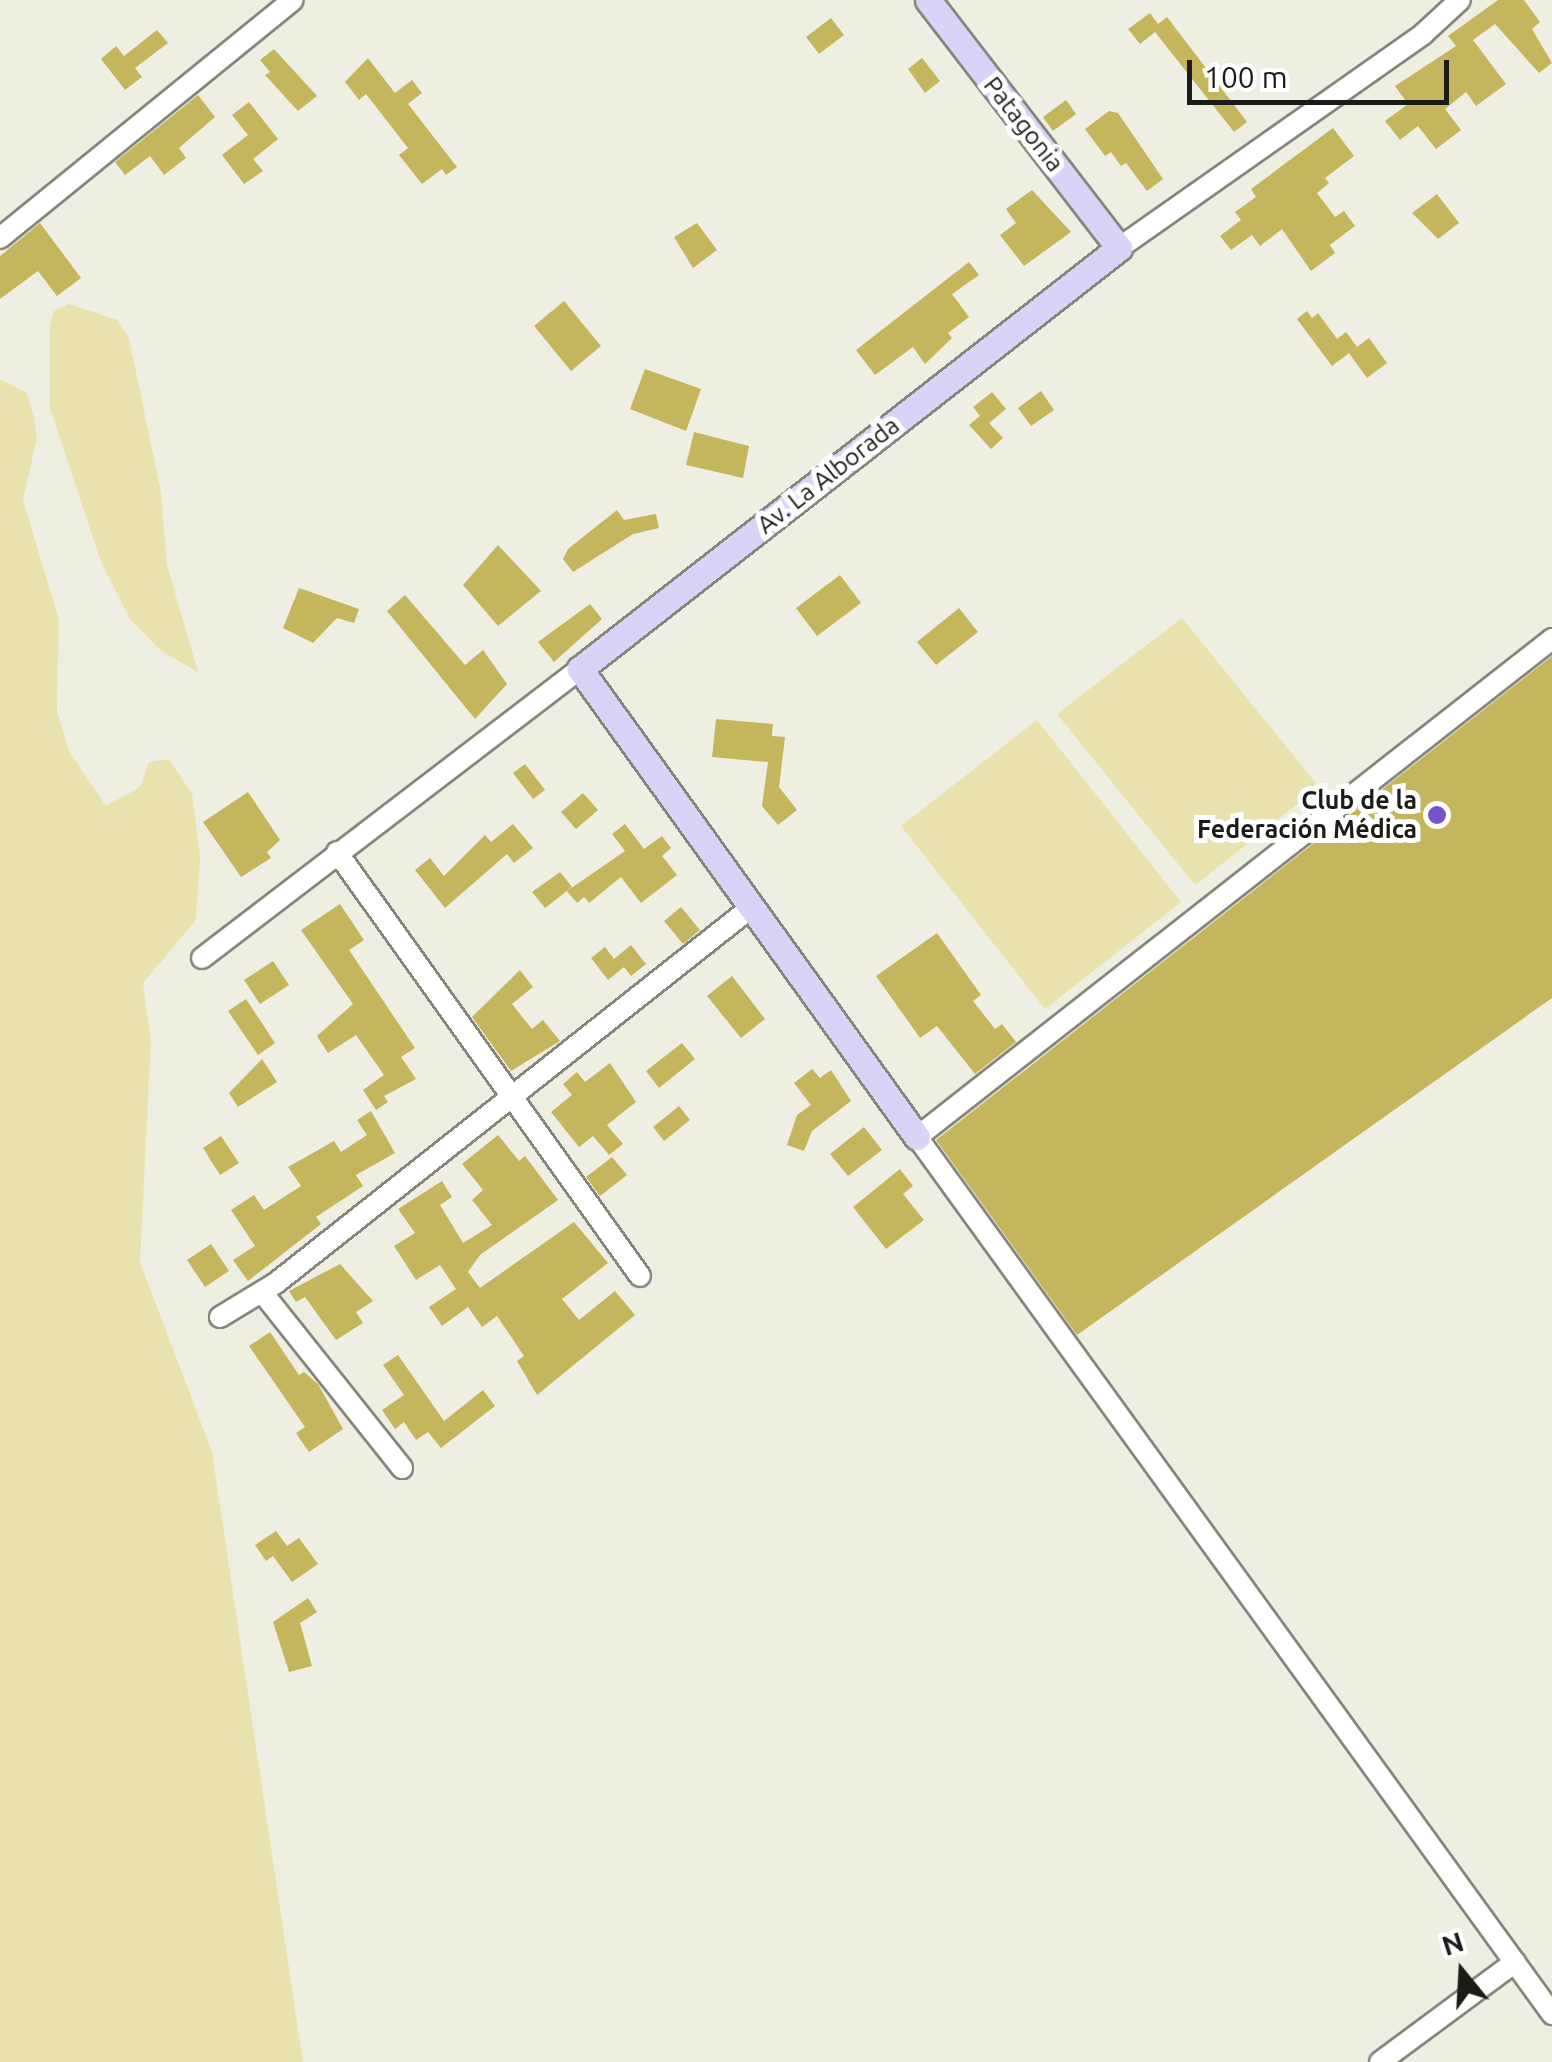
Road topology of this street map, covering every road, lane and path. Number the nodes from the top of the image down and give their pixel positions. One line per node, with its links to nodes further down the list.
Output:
1 (293, 0): 4 (street)
2 (928, 0): 5 (main road, Patagonia)
3 (1460, 0): 5 (street, Av. La Alborada)
4 (0, 238)
5 (1120, 248): 7 (main road, Av. La Alborada)
6 (1552, 639): 12 (street)
7 (580, 669): 8 (street, Av. La Alborada); 9 (main road)
8 (338, 852): 10 (street, Av. La Alborada); 11 (street)
9 (748, 910): 11 (street); 12 (main road)
10 (202, 958)
11 (514, 1100): 13 (street); 14 (street)
12 (918, 1137): 17 (street)
13 (640, 1276)
14 (262, 1292): 15 (street); 16 (street)
15 (220, 1316)
16 (402, 1468)
17 (1515, 1962): 18 (street); 19 (street)
18 (1552, 2014)
19 (1380, 2062)

